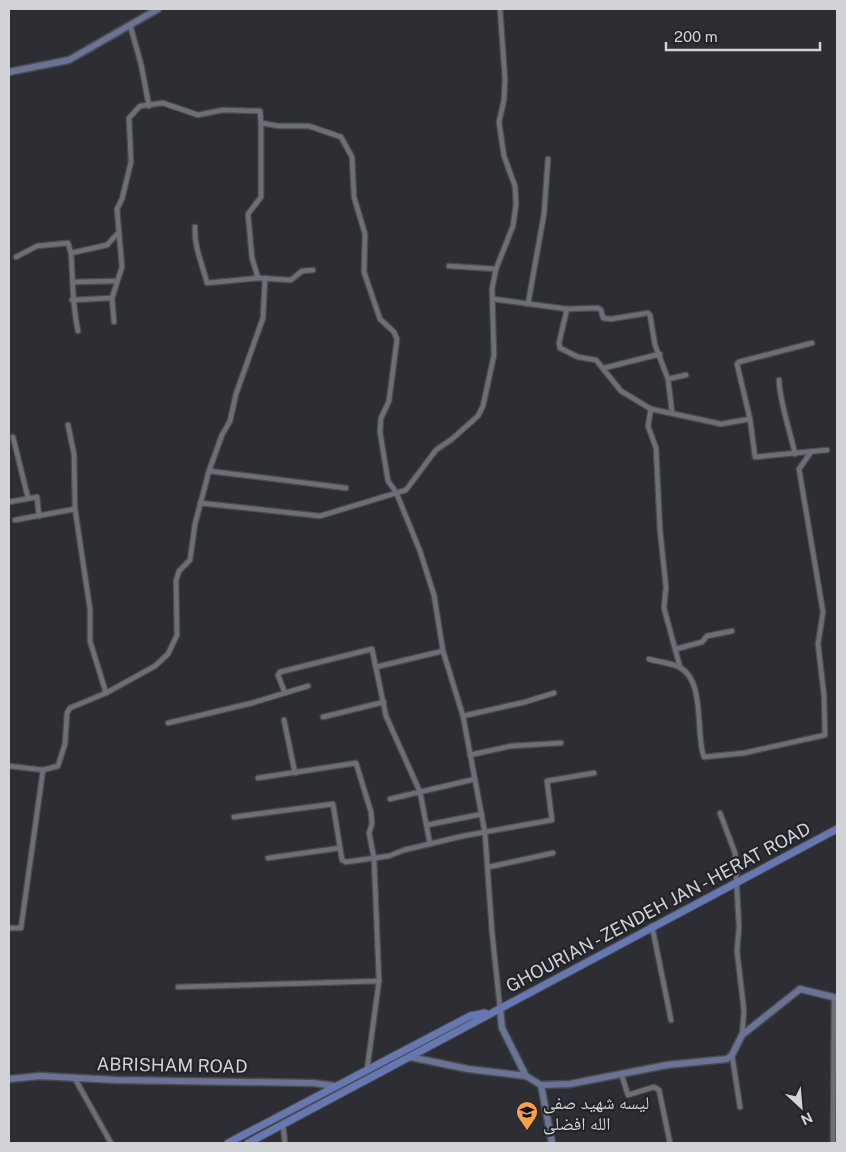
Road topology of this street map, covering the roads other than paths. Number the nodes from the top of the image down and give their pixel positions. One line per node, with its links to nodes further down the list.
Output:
1 (158, 9): 3 (main road)
2 (500, 9): 13 (street)
3 (130, 25): 4 (main road); 5 (street)
4 (9, 72)
5 (149, 106): 6 (street); 9 (street)
6 (261, 123): 15 (street); 42 (street)
7 (548, 158): 22 (street)
8 (195, 227): 15 (street)
9 (119, 232): 10 (street); 17 (street)
10 (71, 252): 11 (street); 18 (street)
11 (16, 257)
12 (448, 266): 13 (street)
13 (496, 269): 20 (street)
14 (313, 270): 16 (street)
15 (258, 278): 16 (street)
16 (264, 278): 40 (street)
17 (116, 281): 18 (street); 19 (street)
18 (73, 282): 21 (street)
19 (112, 298): 21 (street); 24 (street)
20 (492, 299): 22 (street); 42 (street)
21 (72, 300): 25 (street)
22 (528, 304): 23 (street)
23 (567, 309): 27 (street); 28 (street)
24 (114, 322)
25 (78, 331)
26 (812, 344): 34 (street)
27 (660, 354): 28 (street); 30 (street)
28 (604, 368): 32 (street)
29 (686, 376): 30 (street)
30 (668, 379): 33 (street)
31 (779, 380): 39 (street)
32 (651, 409): 33 (street); 50 (street)
33 (672, 412): 34 (street)
34 (750, 419): 39 (street)
35 (68, 426): 46 (street)
36 (13, 438): 43 (street)
37 (827, 450): 38 (street)
38 (811, 452): 39 (street); 54 (street)
39 (795, 454)
40 (209, 470): 41 (street); 45 (street)
41 (346, 488)
42 (396, 492): 45 (street); 51 (street)
43 (28, 498): 44 (street); 47 (street)
44 (9, 502)
45 (200, 503): 57 (street)
46 (75, 509): 47 (street); 57 (street)
47 (39, 516): 48 (street)
48 (15, 520)
49 (732, 631): 50 (street)
50 (676, 649): 54 (street)
51 (443, 651): 53 (street); 60 (street)
52 (649, 660): 54 (street)
53 (376, 667): 58 (street); 59 (street)
54 (680, 667)
55 (308, 686): 58 (street)
56 (554, 692): 60 (street)
57 (106, 693): 67 (street)
58 (285, 693): 63 (street)
59 (384, 702): 61 (street); 72 (street)
60 (463, 716): 65 (street)
61 (323, 717)
62 (284, 720): 68 (street)
63 (168, 723)
64 (561, 743): 65 (street)
65 (470, 754): 71 (street)
66 (9, 766): 67 (street)
67 (43, 770): 88 (street)
68 (295, 772): 70 (street); 84 (street)
69 (594, 772): 79 (street)
70 (258, 778)
71 (476, 779): 72 (street); 75 (street)
72 (420, 792): 73 (street); 77 (street)
73 (390, 799)
74 (720, 812): 86 (street)
75 (482, 814): 77 (street); 79 (street)
76 (234, 817): 81 (street)
77 (428, 825): 80 (street)
78 (837, 829): 86 (main road, GHOURIAN - ZENDEH JAN - HERAT ROAD)
79 (485, 833): 80 (street); 85 (street)
80 (430, 844): 84 (street)
81 (340, 848): 83 (street); 84 (street)
82 (553, 853): 85 (street)
83 (268, 858)
84 (374, 858): 89 (street)
85 (489, 867): 92 (street)
86 (735, 882): 87 (main road, GHOURIAN - ZENDEH JAN - HERAT ROAD); 94 (street)
87 (652, 926): 92 (main road, GHOURIAN - ZENDEH JAN - HERAT ROAD); 93 (street)
88 (9, 928)
89 (379, 981): 90 (street); 97 (street)
90 (178, 987)
91 (836, 998): 94 (main road); 112 (street)
92 (497, 1009): 96 (main road); 97 (main road); 100 (main road)
93 (670, 1020)
94 (742, 1035): 95 (main road)
95 (732, 1055): 98 (main road); 104 (street)
96 (410, 1057): 100 (main road); 105 (main road)
97 (367, 1070): 103 (main road)
98 (621, 1073): 102 (main road); 111 (street)
99 (74, 1076): 101 (main road, ABRISHAM ROAD); 103 (main road, ABRISHAM ROAD); 106 (street)
100 (526, 1076): 102 (main road)
101 (9, 1079)
102 (541, 1085): 110 (main road)
103 (335, 1086): 107 (main road)
104 (740, 1108)
105 (283, 1125): 108 (main road); 109 (street)
106 (111, 1143)
107 (228, 1143)
108 (248, 1143)
109 (284, 1143)
110 (552, 1143)
111 (670, 1143)
112 (832, 1143)

